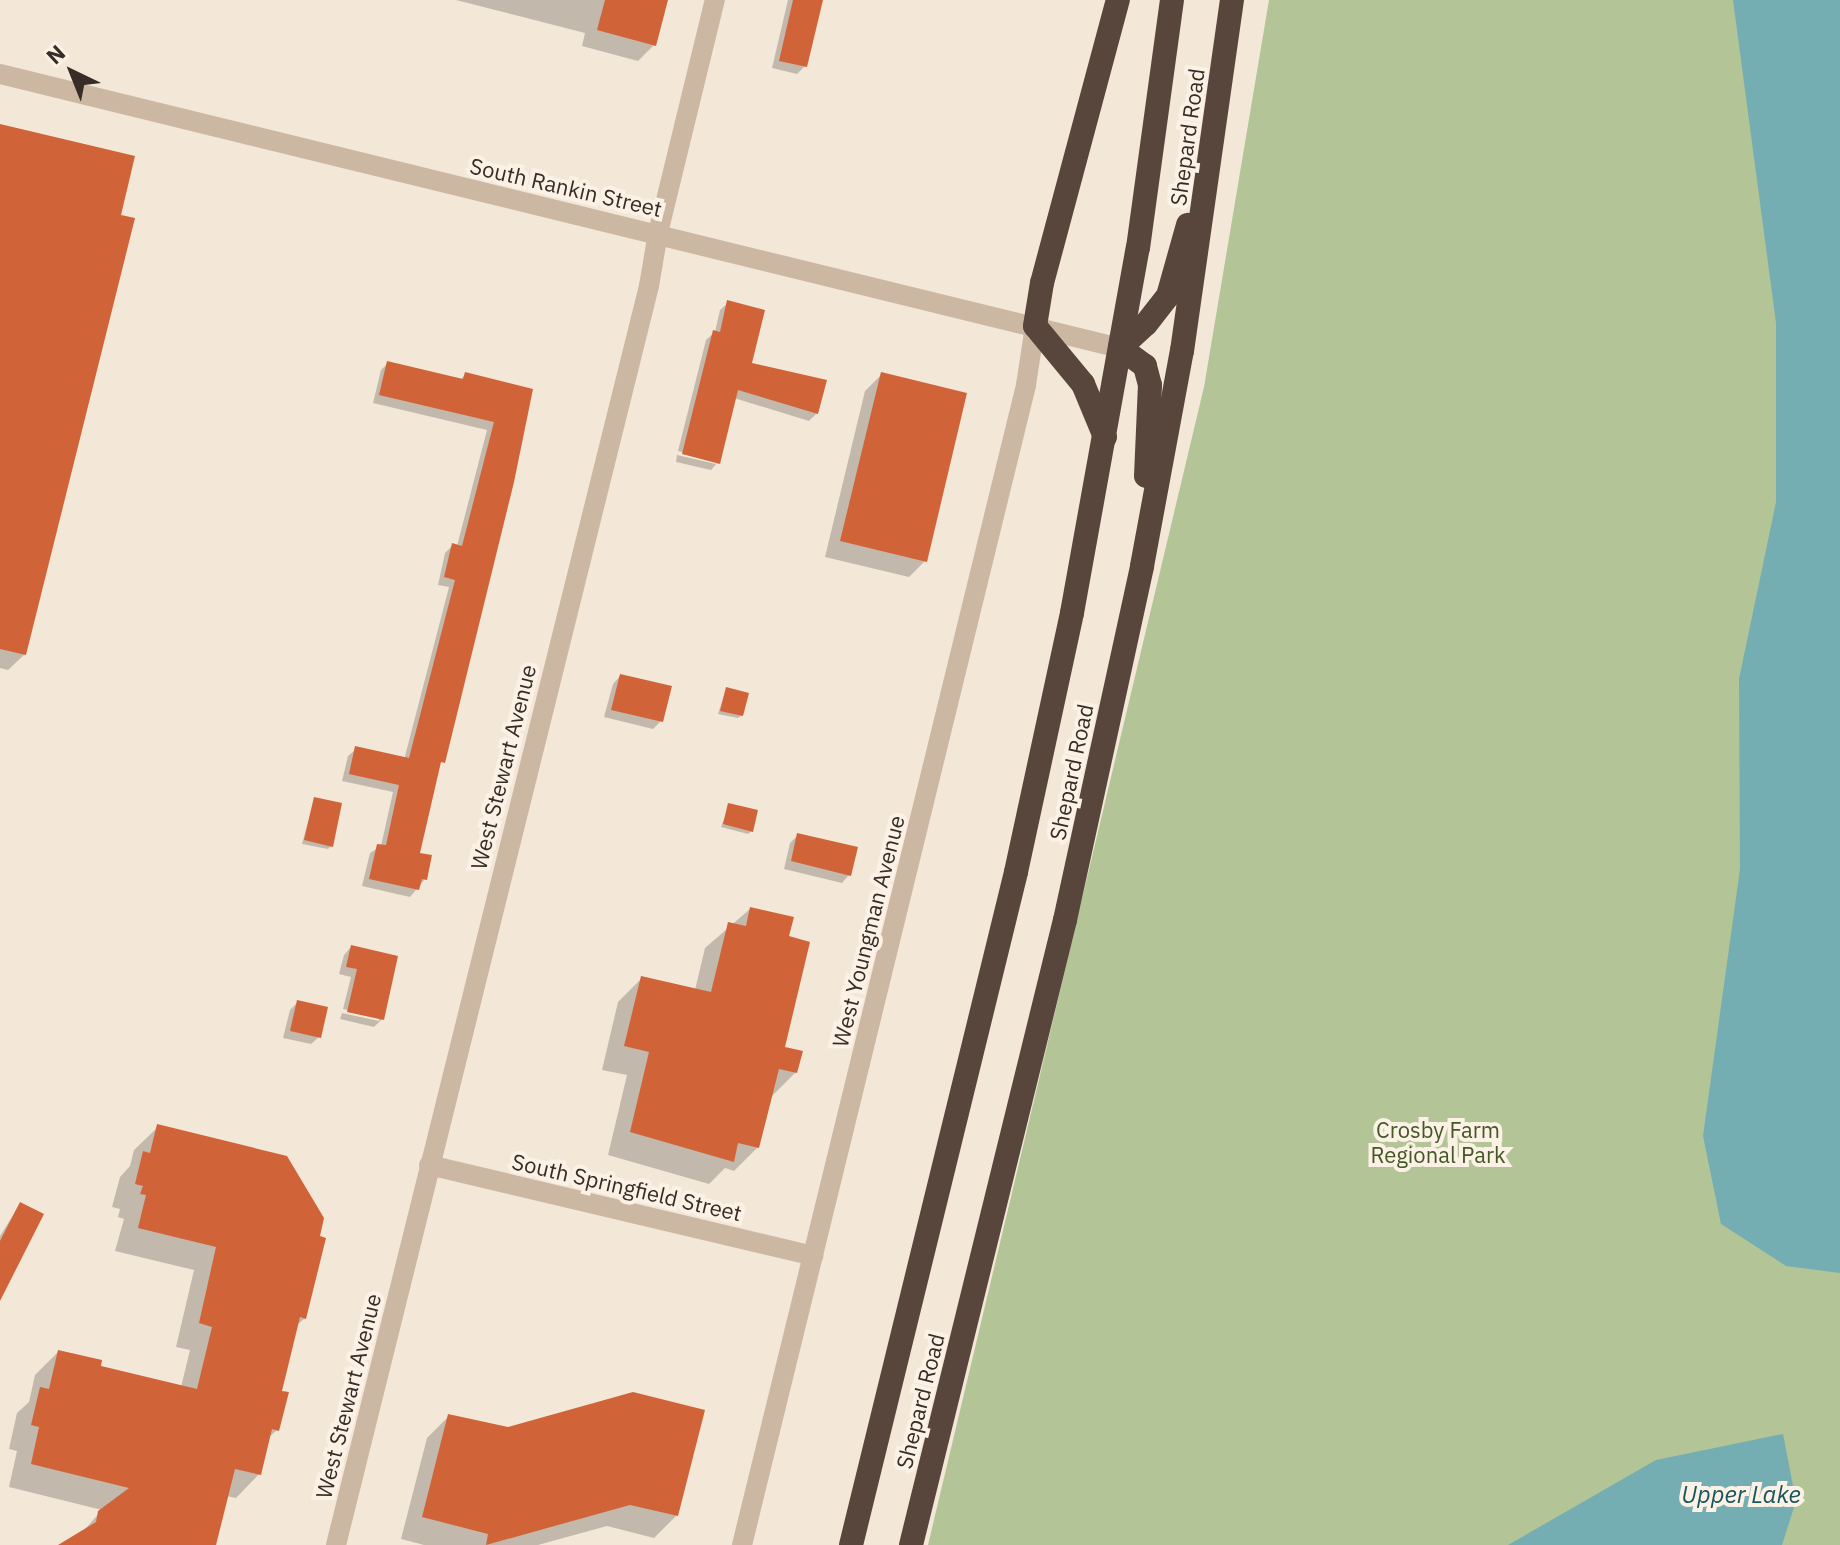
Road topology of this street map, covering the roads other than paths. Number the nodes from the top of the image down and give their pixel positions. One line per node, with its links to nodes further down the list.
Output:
1 (715, 0): 7 (street, West Stewart Avenue)
2 (1118, 0): 8 (highway)
3 (1172, 0): 9 (highway, Shepard Road)
4 (1232, 0): 6 (highway, Shepard Road)
5 (0, 74): 7 (street, South Rankin Street)
6 (1215, 125): 9 (highway); 11 (highway, Shepard Road)
7 (658, 233): 8 (street, South Rankin Street); 12 (street, West Stewart Avenue)
8 (1035, 326): 9 (street, South Rankin Street); 10 (highway); 13 (street, West Youngman Avenue)
9 (1120, 348): 10 (highway, Shepard Road); 11 (highway)
10 (1105, 437): 16 (highway, Shepard Road)
11 (1142, 566): 17 (highway, Shepard Road)
12 (429, 1165): 13 (street, South Springfield Street); 14 (street, West Stewart Avenue)
13 (813, 1256): 15 (street, West Youngman Avenue)
14 (336, 1545)
15 (742, 1545)
16 (851, 1545)
17 (911, 1545)

